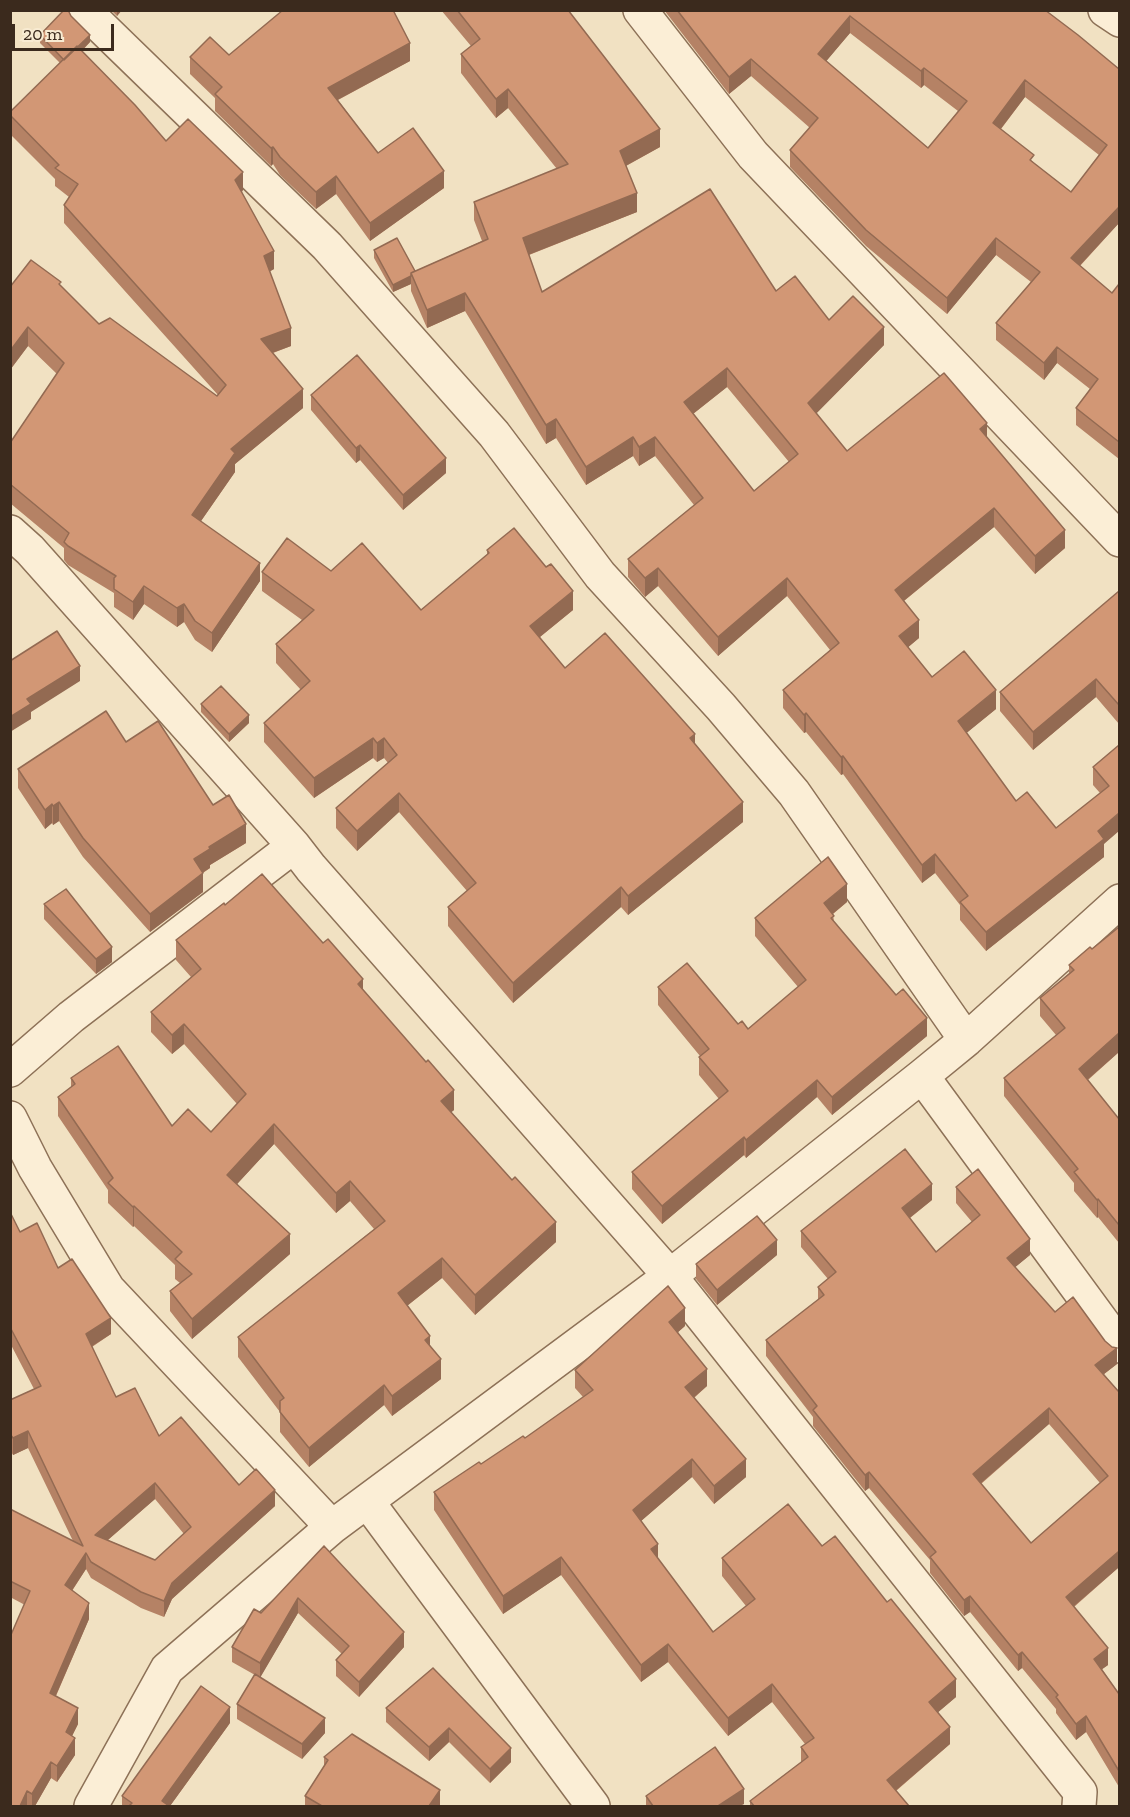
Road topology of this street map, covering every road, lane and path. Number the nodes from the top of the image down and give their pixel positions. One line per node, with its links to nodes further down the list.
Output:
1 (84, 10): 9 (street)
2 (640, 10): 6 (street)
3 (1105, 10): 4 (street)
4 (1119, 20)
5 (10, 532): 7 (street)
6 (1119, 540)
7 (294, 846): 10 (street); 13 (street)
8 (1119, 901): 9 (street)
9 (966, 1040): 11 (street)
10 (10, 1070)
11 (922, 1076): 13 (street); 14 (street)
12 (10, 1118): 16 (street)
13 (670, 1276): 15 (street); 19 (street)
14 (1119, 1346)
15 (367, 1501): 16 (street); 18 (street)
16 (332, 1527): 17 (street)
17 (91, 1806)
18 (593, 1806)
19 (1079, 1806)

